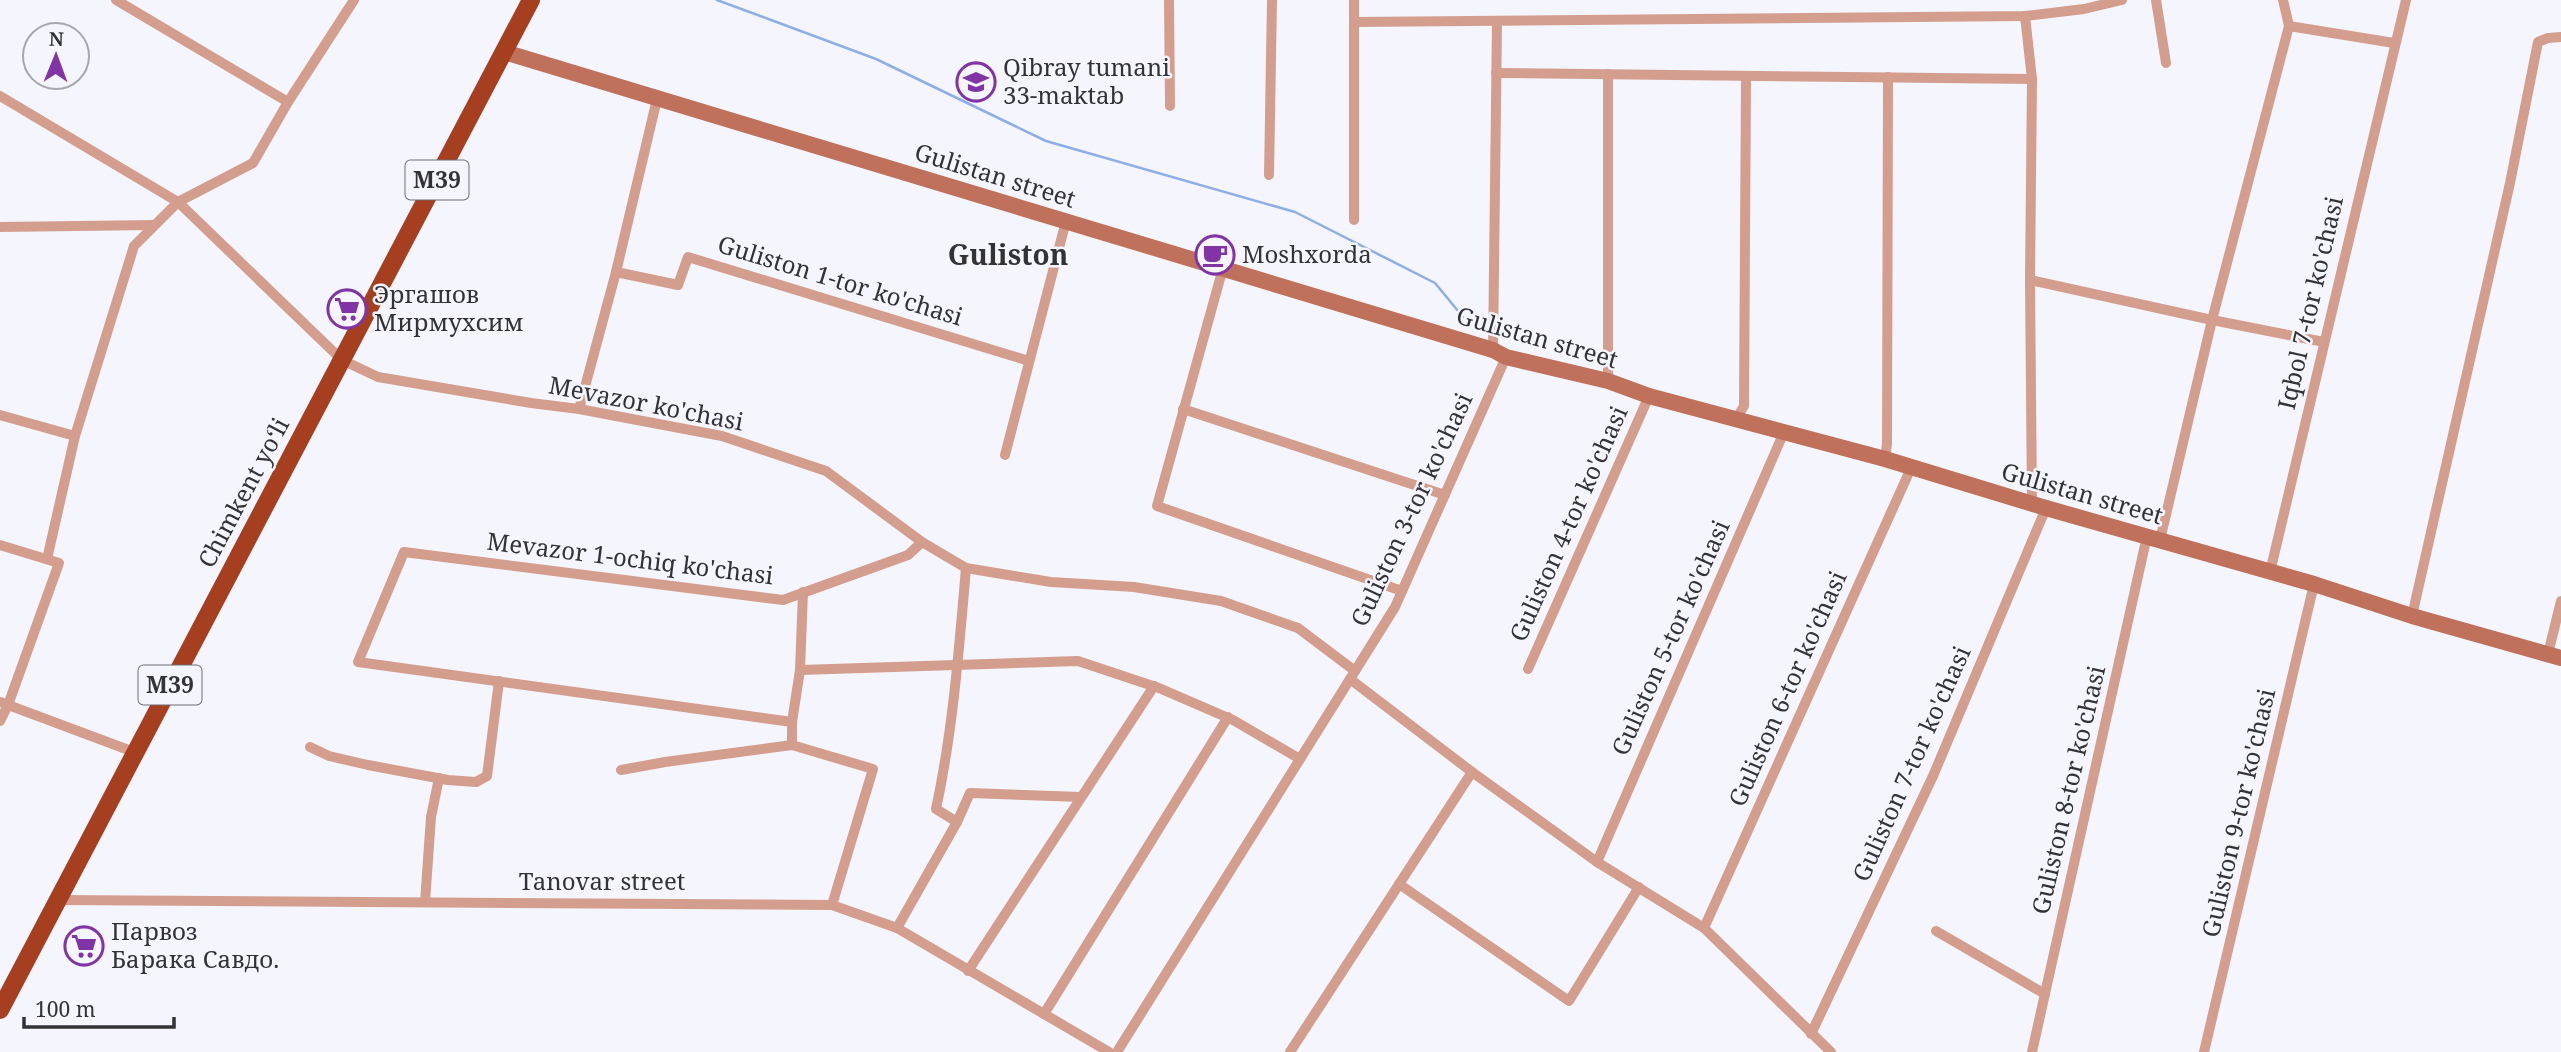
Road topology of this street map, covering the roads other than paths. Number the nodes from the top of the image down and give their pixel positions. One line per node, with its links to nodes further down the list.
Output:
1 (116, 0): 26 (street)
2 (531, 0): 17 (highway, Chimkent yo‘li / M39)
3 (1169, 0): 27 (street)
4 (1272, 0): 28 (street)
5 (1354, 0): 13 (street)
6 (2122, 0): 11 (street)
7 (2156, 0): 18 (street)
8 (2283, 0): 14 (street)
9 (2406, 0): 16 (street, Iqbol 7-tor ko'chasi)
10 (353, 1): 26 (street)
11 (2025, 16): 12 (street); 23 (street)
12 (1497, 21): 13 (street); 19 (street)
13 (1355, 22): 30 (street)
14 (2289, 26): 16 (street); 37 (street, Guliston 8-tor ko'chasi)
15 (2561, 37): 65 (street)
16 (2394, 43): 38 (street, Iqbol 7-tor ko'chasi)
17 (504, 52): 25 (main road, Gulistan street); 40 (highway, Chimkent yo‘li / M39)
18 (2166, 63)
19 (1496, 73): 20 (street); 39 (street)
20 (1608, 74): 21 (street); 42 (street)
21 (1746, 76): 22 (street); 47 (street)
22 (1888, 77): 23 (street); 51 (street)
23 (2032, 79): 36 (street)
24 (0, 96): 29 (street, Mevazor ko'chasi)
25 (657, 99): 31 (main road, Gulistan street); 35 (street)
26 (288, 102): 29 (street)
27 (1170, 106)
28 (1269, 176)
29 (178, 202): 32 (street); 40 (street, Mevazor ko'chasi)
30 (1354, 220)
31 (1066, 221): 34 (main road, Gulistan street); 41 (street)
32 (154, 225): 33 (street); 49 (street)
33 (0, 227)
34 (1223, 268): 39 (main road, Gulistan street); 45 (street)
35 (616, 272): 41 (street, Guliston 1-tor ko'chasi); 44 (street)
36 (2030, 280): 37 (street); 54 (street)
37 (2212, 320): 38 (street); 55 (street, Guliston 8-tor ko'chasi)
38 (2324, 342): 60 (street, Iqbol 7-tor ko'chasi)
39 (1500, 354): 42 (main road, Gulistan street); 53 (street, Guliston 3-tor ko'chasi)
40 (342, 360): 44 (street, Mevazor ko'chasi); 79 (highway, Chimkent yo‘li / M39)
41 (1029, 361): 50 (street)
42 (1608, 381): 43 (main road, Gulistan street)
43 (1649, 396): 47 (main road, Gulistan street); 69 (street, Guliston 4-tor ko'chasi)
44 (579, 409): 56 (street, Mevazor ko'chasi)
45 (1183, 410): 53 (street); 62 (street)
46 (0, 415): 49 (street)
47 (1737, 419): 48 (main road, Gulistan street)
48 (1784, 432): 51 (main road, Gulistan street); 86 (street, Guliston 5-tor ko'chasi)
49 (75, 436): 58 (street)
50 (1005, 455)
51 (1885, 459): 52 (main road, Gulistan street)
52 (1911, 468): 54 (main road, Gulistan street); 93 (street, Guliston 6-tor ko'chasi)
53 (1445, 495): 62 (street, Guliston 3-tor ko'chasi)
54 (2039, 506): 55 (main road, Gulistan street); 99 (street, Guliston 7-tor ko'chasi)
55 (2153, 538): 60 (main road, Gulistan street); 96 (street, Guliston 8-tor ko'chasi)
56 (922, 542): 59 (street, Mevazor ko'chasi); 63 (street, Mevazor 1-ochiq ko'chasi)
57 (0, 545): 58 (street)
58 (47, 559): 73 (street)
59 (966, 568): 67 (street); 70 (street, Mevazor ko'chasi)
60 (2270, 572): 61 (main road, Gulistan street)
61 (2314, 584): 65 (main road, Gulistan street); 105 (street, Guliston 9-tor ko'chasi)
62 (1402, 591): 70 (street, Guliston 3-tor ko'chasi)
63 (803, 592): 68 (street); 71 (street, Mevazor 1-ochiq ko'chasi)
64 (2561, 601): 66 (street)
65 (2412, 616): 66 (main road, Gulistan street)
66 (2555, 656)
67 (957, 663): 68 (street); 72 (street); 85 (street)
68 (800, 670): 76 (street)
69 (1528, 670)
70 (1353, 675): 80 (street, Guliston 3-tor ko'chasi); 82 (street, Mevazor ko'chasi)
71 (499, 681): 76 (street); 83 (street)
72 (1153, 686): 74 (street); 84 (street)
73 (4, 703): 75 (street); 79 (street)
74 (1228, 717): 80 (street); 98 (street)
75 (0, 721)
76 (792, 722): 77 (street)
77 (792, 745): 81 (street); 91 (street)
78 (310, 747): 83 (street)
79 (134, 752): 89 (highway, Chimkent yo‘li / M39)
80 (1300, 759): 101 (street, Guliston 3-tor ko'chasi)
81 (621, 770)
82 (1472, 772): 86 (street, Mevazor ko'chasi); 87 (street)
83 (439, 778): 90 (street)
84 (1081, 797): 85 (street); 95 (street)
85 (957, 822): 92 (street)
86 (1597, 862): 88 (street, Mevazor ko'chasi)
87 (1399, 884): 88 (street); 102 (street)
88 (1639, 887): 93 (street, Mevazor ko'chasi)
89 (57, 900): 90 (street, Tanovar street); 97 (highway, Chimkent yo‘li / M39)
90 (425, 902): 91 (street, Tanovar street)
91 (832, 905): 92 (street, Tanovar street)
92 (897, 928): 95 (street, Tanovar street)
93 (1704, 928): 99 (street, Mevazor ko'chasi)
94 (1936, 931): 96 (street)
95 (968, 971): 98 (street, Tanovar street)
96 (2045, 994): 104 (street, Guliston 8-tor ko'chasi)
97 (0, 1010)
98 (1044, 1014): 100 (street, Tanovar street)
99 (1811, 1034): 103 (street, Mevazor ko'chasi)
100 (1110, 1052)
101 (1117, 1052)
102 (1290, 1052)
103 (1831, 1052)
104 (2032, 1052)
105 (2204, 1052)

